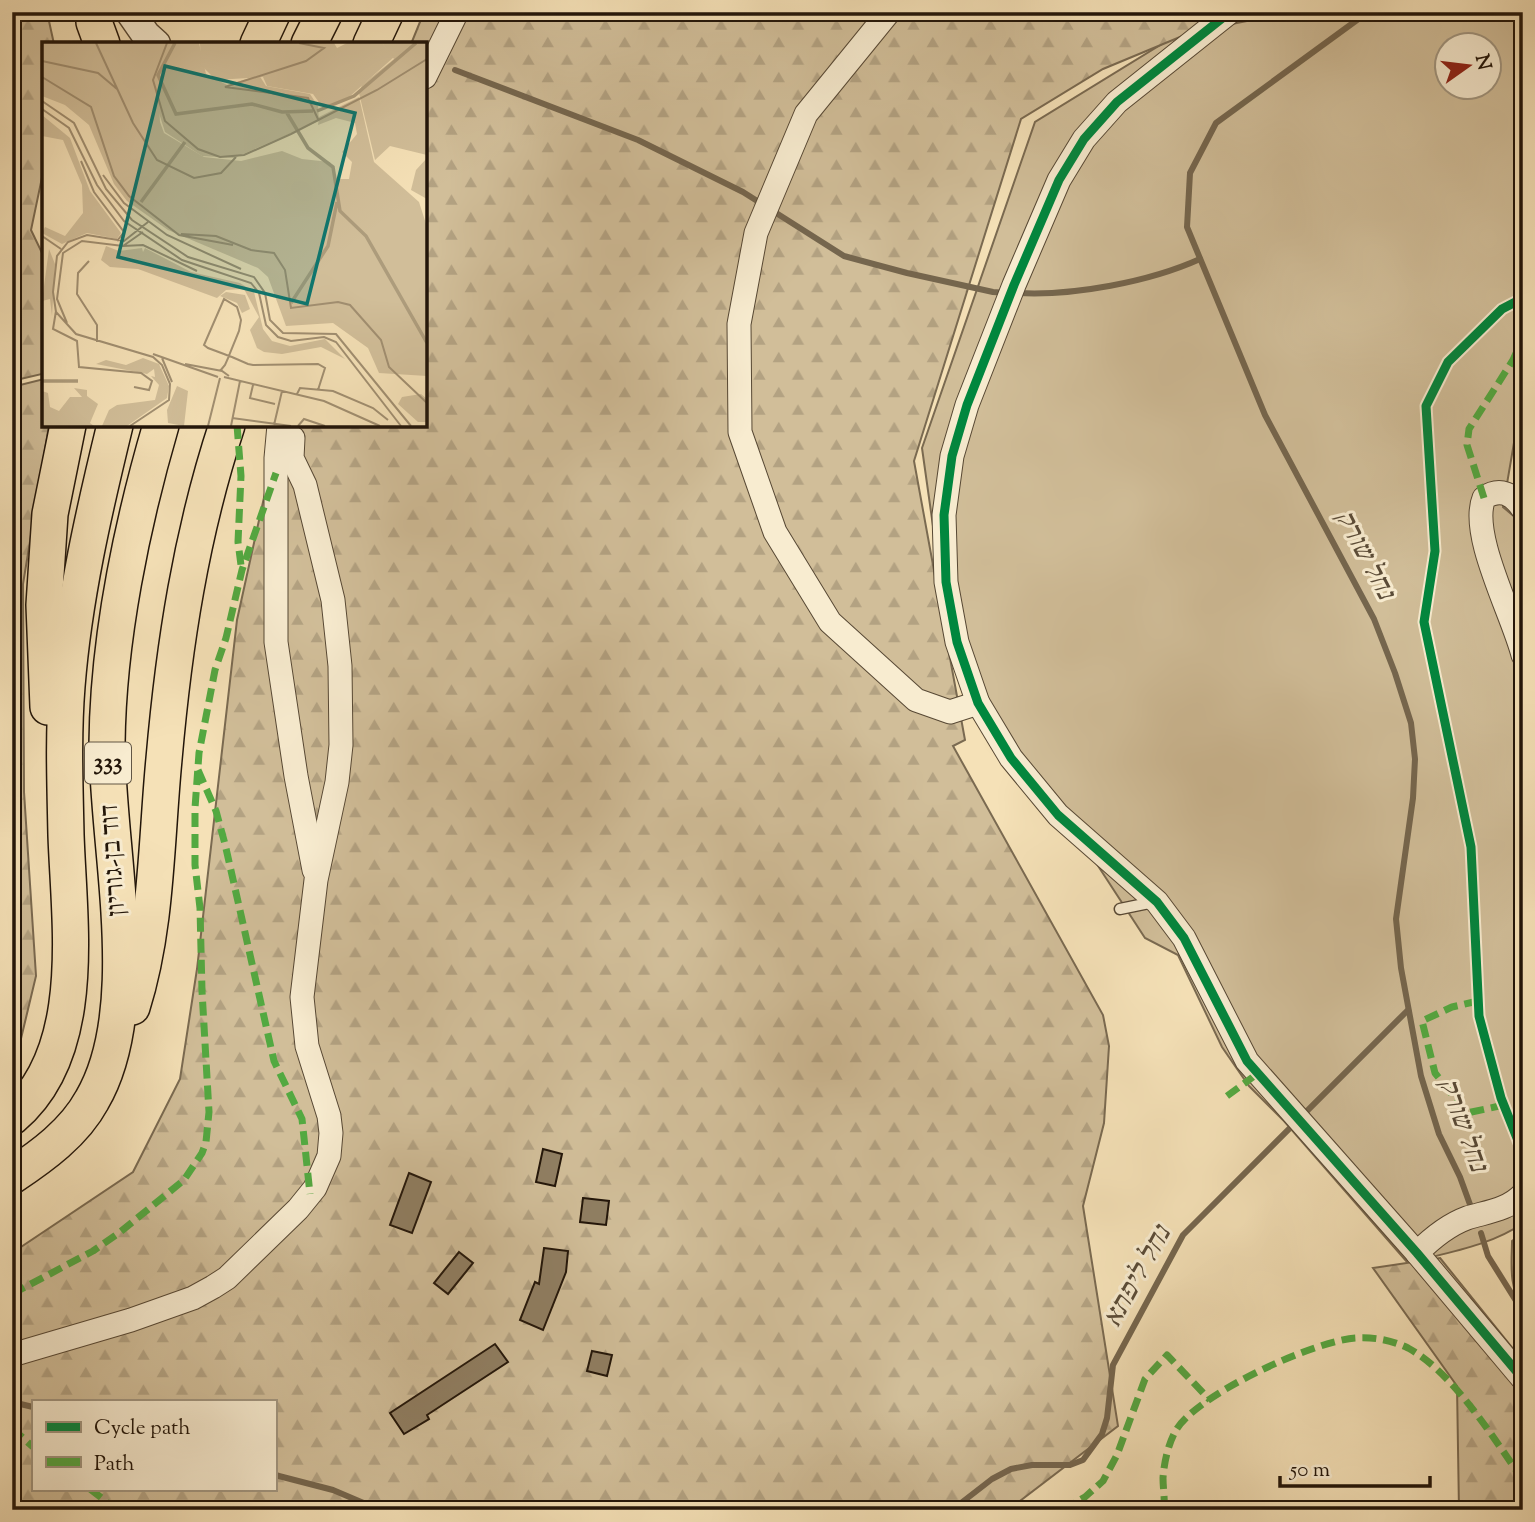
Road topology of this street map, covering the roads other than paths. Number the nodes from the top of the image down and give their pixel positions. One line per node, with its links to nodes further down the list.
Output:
1 (130, 12): 8 (street)
2 (273, 12): 9 (main road)
3 (325, 12): 10 (main road)
4 (386, 12): 11 (main road)
5 (457, 12): 12 (street)
6 (889, 12): 20 (street)
7 (1230, 12): 20 (street)
8 (154, 42)
9 (259, 42)
10 (310, 42)
11 (372, 42)
12 (427, 73)
13 (68, 427): 21 (main road)
14 (115, 427): 21 (main road, דוד בן-גוריון / 333)
15 (160, 427): 25 (main road, דוד בן-גוריון / 333)
16 (226, 427): 25 (main road)
17 (286, 432): 22 (street); 22 (street)
18 (1523, 509): 19 (street)
19 (1523, 655)
20 (978, 703): 23 (street)
21 (66, 836): 26 (main road, דוד בן-גוריון / 333)
22 (316, 880): 30 (street)
23 (1157, 902): 24 (lane); 29 (street)
24 (1120, 909)
25 (92, 1100): 27 (main road, דוד בן-גוריון / 333)
26 (12, 1117)
27 (12, 1176)
28 (1523, 1195): 29 (street)
29 (1417, 1253): 31 (street)
30 (12, 1354)
31 (1523, 1379)

